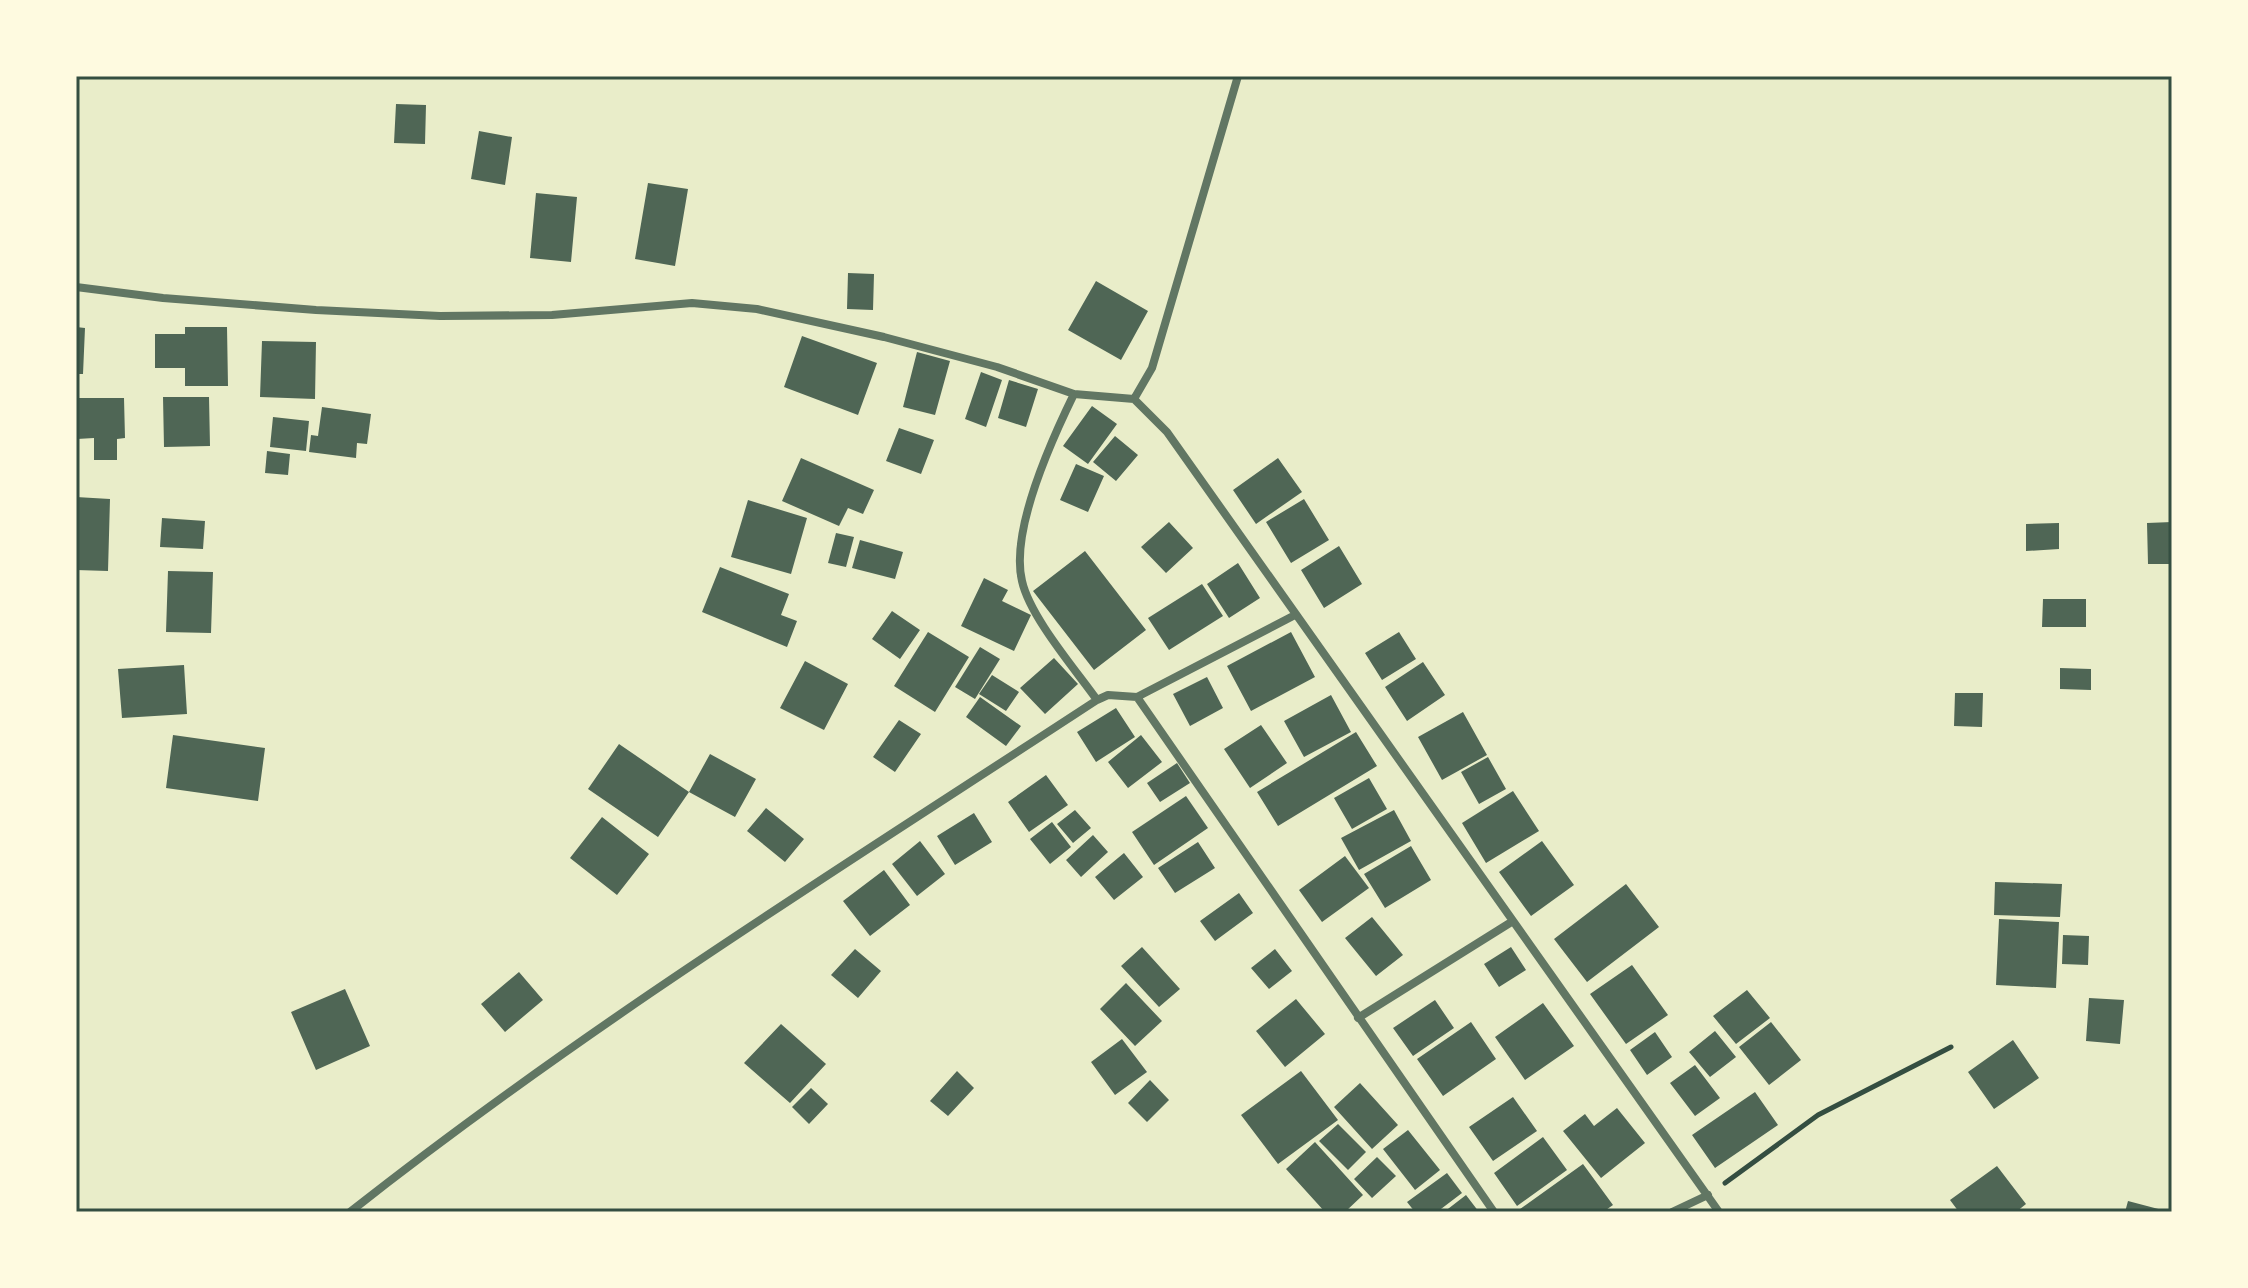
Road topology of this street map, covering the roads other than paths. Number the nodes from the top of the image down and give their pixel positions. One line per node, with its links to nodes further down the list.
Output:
1 (1238, 76): 4 (street)
2 (76, 287): 3 (street)
3 (1074, 394): 4 (street); 7 (street)
4 (1134, 399): 5 (street)
5 (1295, 615): 6 (street); 8 (street)
6 (1137, 697): 7 (street); 9 (street)
7 (1097, 700): 11 (street)
8 (1513, 921): 9 (street); 10 (street)
9 (1358, 1018): 12 (street)
10 (1708, 1195): 13 (street); 14 (street)
11 (350, 1212)
12 (1494, 1212)
13 (1672, 1212)
14 (1719, 1212)

